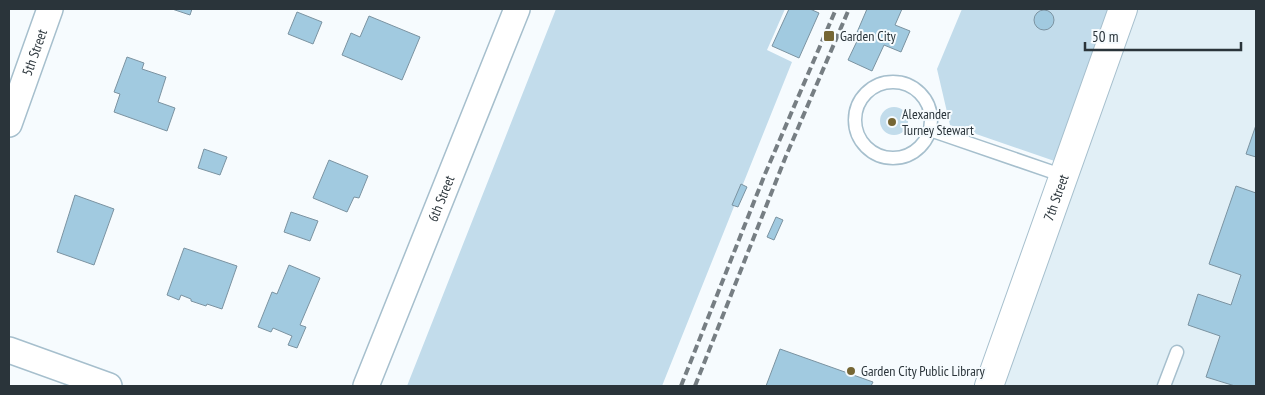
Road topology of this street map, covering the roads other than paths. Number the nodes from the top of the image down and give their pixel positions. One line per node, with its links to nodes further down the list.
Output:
1 (50, 9): 4 (street, 5th Street)
2 (517, 9): 10 (street, 6th Street)
3 (1123, 9): 6 (street, 7th Street)
4 (9, 124)
5 (930, 130): 5 (lane); 6 (lane)
6 (1064, 176): 11 (street, 7th Street)
7 (9, 350): 9 (street)
8 (1177, 352): 12 (lane)
9 (109, 386)
10 (366, 386)
11 (990, 386)
12 (1164, 386)

